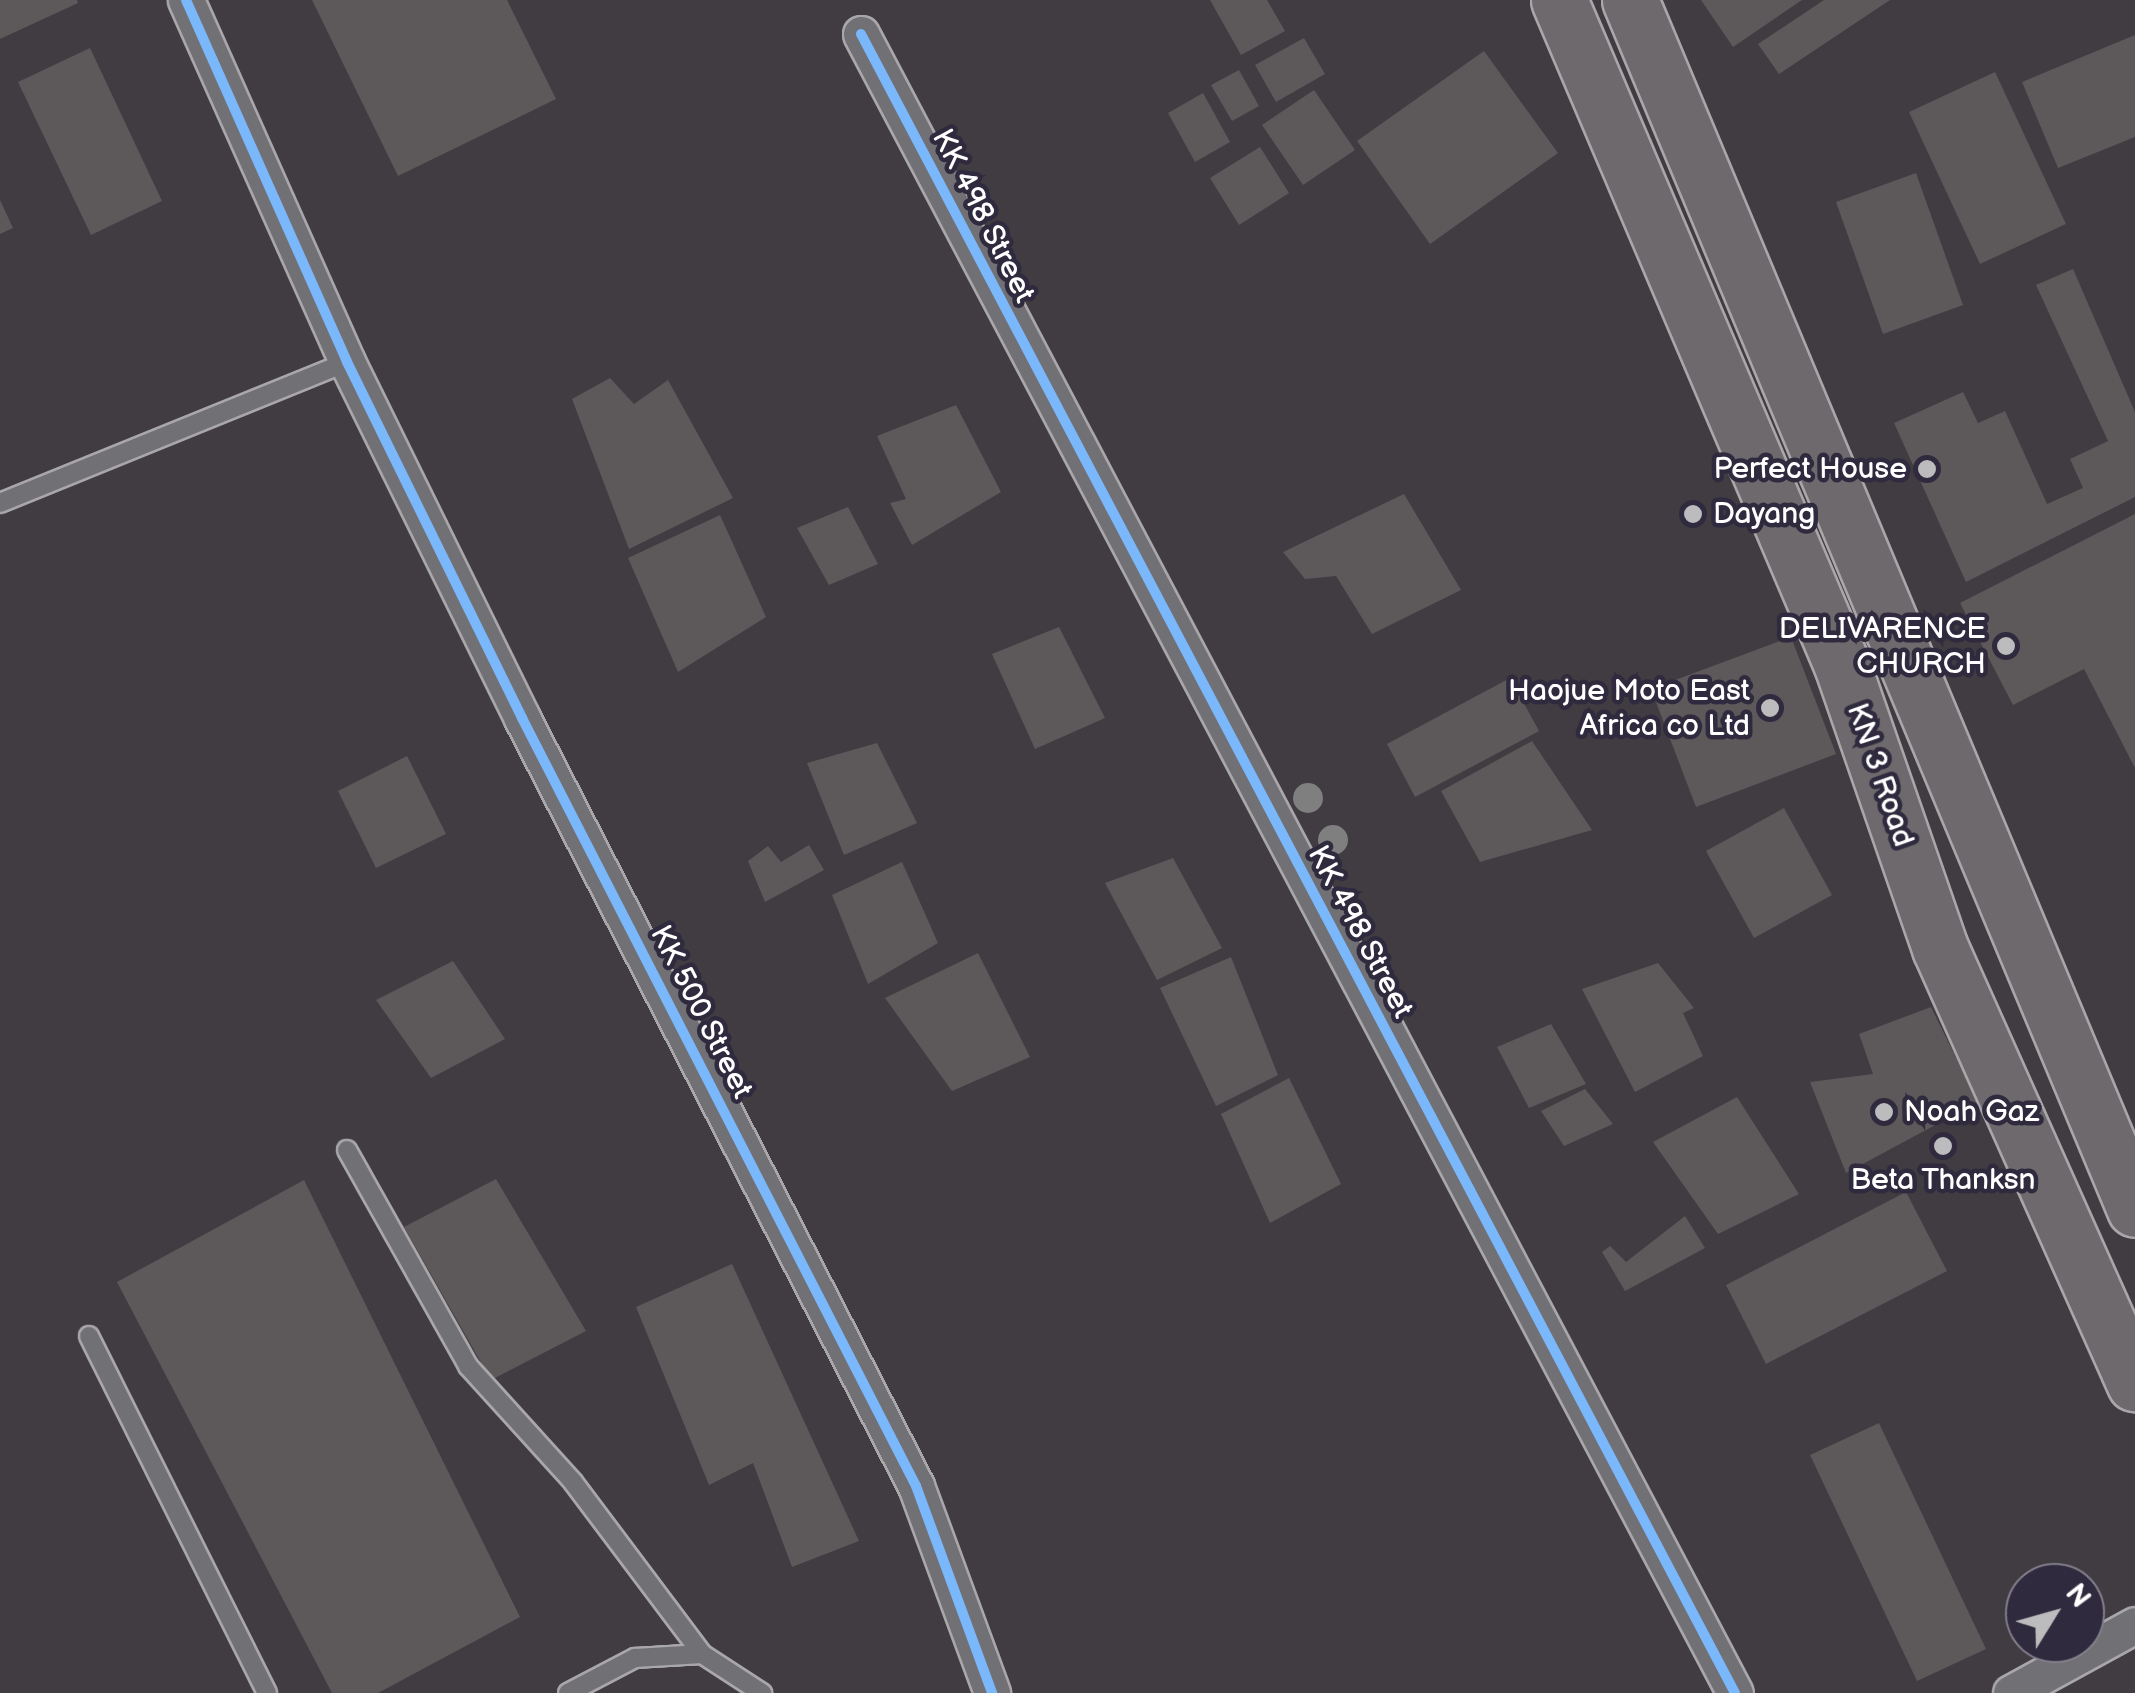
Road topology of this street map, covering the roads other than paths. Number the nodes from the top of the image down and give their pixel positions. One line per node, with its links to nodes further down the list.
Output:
1 (186, 0): 5 (street, KK 500 Street)
2 (1559, 0): 10 (highway, KN 3 Road)
3 (1630, 0): 8 (highway, KN 3 Road)
4 (861, 34): 17 (street, KK 498 Street)
5 (348, 362): 6 (lane); 16 (street, KK 500 Street)
6 (0, 503)
7 (347, 1150): 12 (lane)
8 (2135, 1208)
9 (89, 1336): 13 (lane)
10 (2135, 1383)
11 (2135, 1625): 18 (street)
12 (702, 1654): 14 (lane); 15 (lane)
13 (267, 1693)
14 (568, 1693)
15 (762, 1693)
16 (992, 1693)
17 (1735, 1693)
18 (2011, 1693)

